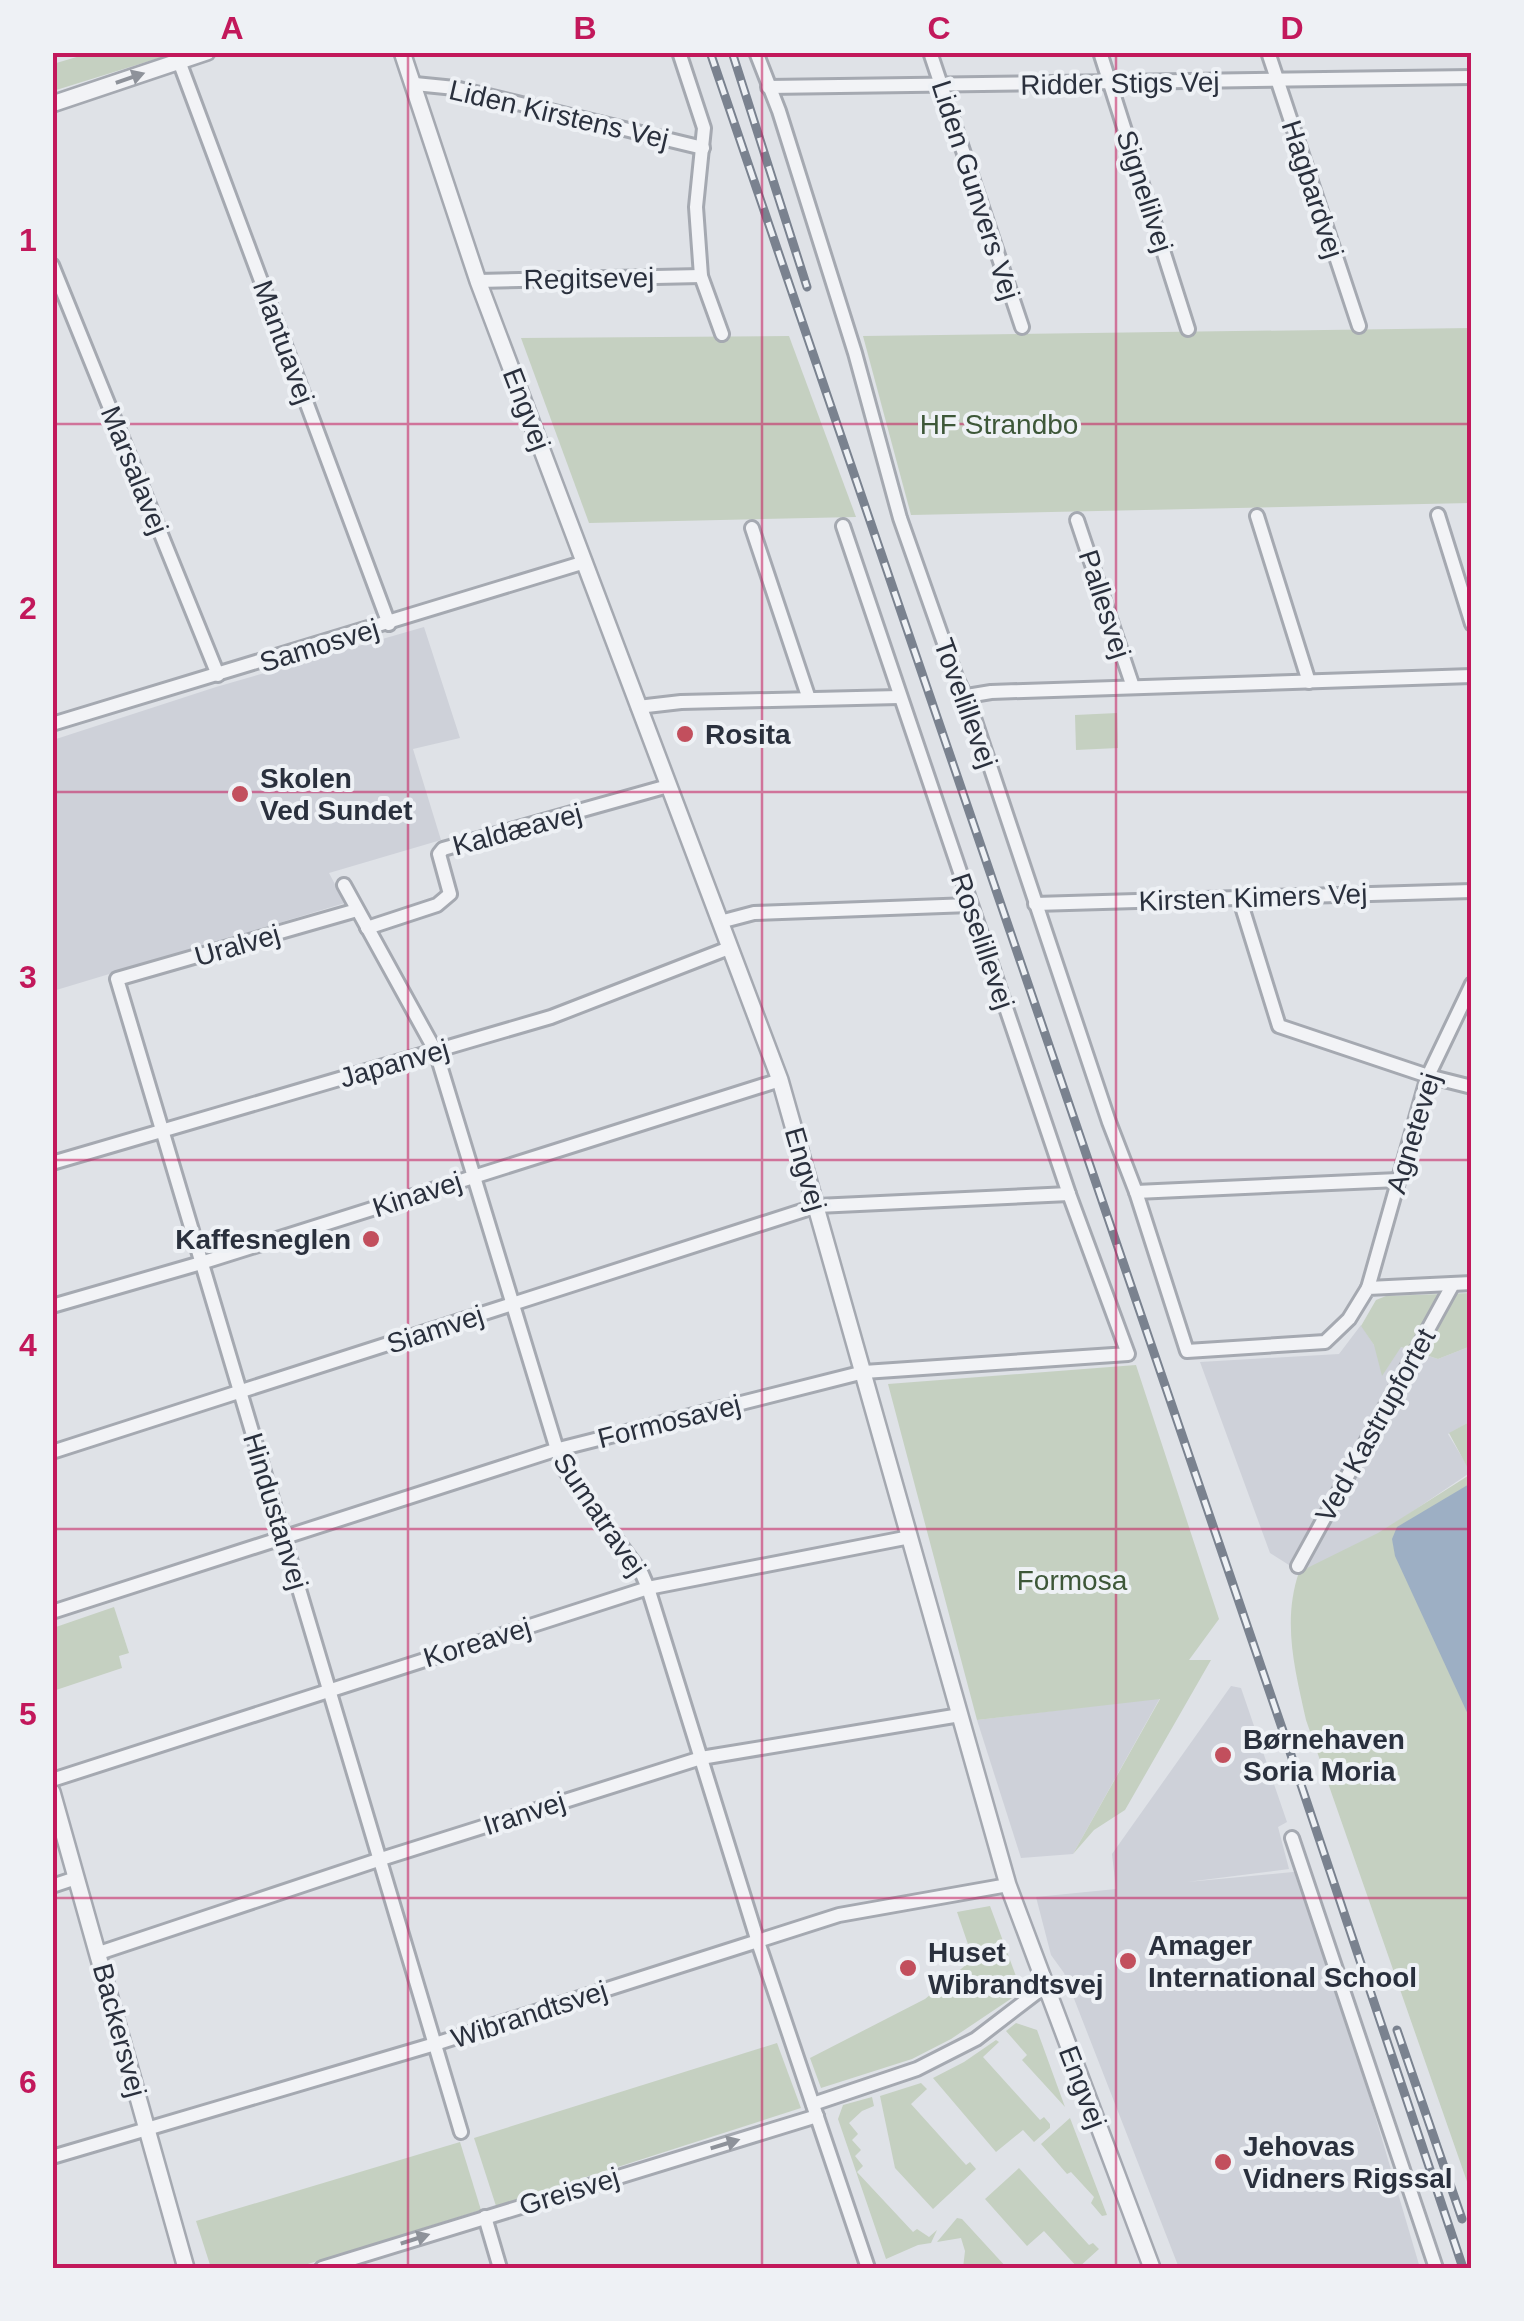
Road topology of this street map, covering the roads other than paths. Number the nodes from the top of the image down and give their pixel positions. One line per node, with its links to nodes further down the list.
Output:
1 (207, 52): 8 (street)
2 (406, 52): 12 (street, Engvej)
3 (679, 52): 16 (street)
4 (756, 52): 14 (street, Tovelillevej)
5 (930, 52): 13 (street, Liden Gunvers Vej)
6 (1100, 52): 11 (street, Signelilvej)
7 (1268, 52): 10 (street, Hagbardvej)
8 (179, 61): 15 (street, one-way to 8); 30 (street, Mantuavej)
9 (1472, 77): 10 (street, Ridder Stigs Vej)
10 (1277, 81): 11 (street, Ridder Stigs Vej); 20 (street, Hagbardvej)
11 (1110, 83): 13 (street, Ridder Stigs Vej); 22 (street, Signelilvej)
12 (415, 84): 16 (street, Liden Kirstens Vej); 19 (street, Engvej)
13 (941, 85): 14 (street, Ridder Stigs Vej); 21 (street, Liden Gunvers Vej)
14 (768, 87): 37 (street, Tovelillevej)
15 (52, 104)
16 (703, 148): 18 (street)
17 (52, 265): 32 (street, Marsalavej)
18 (701, 276): 19 (street, Regitsevej); 23 (street)
19 (478, 281): 29 (street, Engvej)
20 (1359, 326)
21 (1022, 328)
22 (1188, 329)
23 (722, 334)
24 (1438, 515): 31 (street)
25 (1256, 516): 34 (street)
26 (1077, 520): 35 (street, Pallesvej)
27 (843, 526): 36 (street, Roselillevej)
28 (752, 528): 38 (street)
29 (585, 562): 30 (street, Samosvej); 39 (street, Engvej)
30 (389, 624): 32 (street, Samosvej)
31 (1472, 624)
32 (218, 674): 40 (street, Samosvej)
33 (1472, 676): 34 (street, Pallesvej)
34 (1309, 682): 35 (street, Pallesvej)
35 (1133, 688): 37 (street, Pallesvej)
36 (899, 696): 38 (street); 46 (street, Roselillevej)
37 (966, 696): 45 (street, Tovelillevej)
38 (808, 699): 39 (street)
39 (638, 707): 41 (street, Engvej)
40 (52, 724)
41 (668, 786): 48 (street, Engvej); 49 (street, Kaldæavej)
42 (344, 886): 47 (street, Sumatravej)
43 (1472, 890): 44 (street, Kirsten Kimers Vej)
44 (1239, 897): 45 (street, Kirsten Kimers Vej); 54 (street)
45 (1035, 904): 61 (street, Tovelillevej)
46 (970, 905): 48 (street); 62 (street, Roselillevej)
47 (357, 910): 49 (street, Sumatravej); 51 (street, Uralvej)
48 (720, 922): 50 (street, Engvej)
49 (367, 928): 53 (street, Sumatravej)
50 (729, 948): 53 (street, Japanvej); 55 (street, Engvej)
51 (117, 979): 57 (street, Hindustanvej)
52 (1472, 984): 54 (street, Agnetevej)
53 (436, 1052): 57 (street, Japanvej); 59 (street, Sumatravej)
54 (1428, 1076): 56 (street); 60 (street, Agnetevej)
55 (780, 1080): 59 (street, Kinavej); 63 (street, Engvej)
56 (1472, 1086)
57 (162, 1132): 58 (street, Japanvej); 64 (street, Hindustanvej)
58 (52, 1163)
59 (474, 1175): 64 (street, Kinavej); 68 (street, Sumatravej)
60 (1398, 1180): 61 (street); 67 (street, Agnetevej)
61 (1136, 1192): 70 (street, Tovelillevej)
62 (1069, 1194): 63 (street, Siamvej); 71 (street, Roselillevej)
63 (817, 1206): 68 (street, Siamvej); 72 (street, Engvej)
64 (200, 1262): 69 (street, Kinavej); 73 (street, Hindustanvej)
65 (1472, 1283): 66 (street)
66 (1452, 1284): 67 (street); 78 (street, Ved Kastrupfortet)
67 (1368, 1288): 70 (street, Agnetevej)
68 (512, 1304): 73 (street, Siamvej); 74 (street, Sumatravej)
69 (52, 1306)
70 (1325, 1342)
71 (1128, 1354): 72 (street, Formosavej)
72 (864, 1372): 74 (street, Formosavej); 77 (street, Engvej)
73 (240, 1392): 75 (street, Siamvej); 76 (street, Hindustanvej)
74 (555, 1450): 76 (street, Formosavej); 79 (street, Sumatravej)
75 (52, 1452)
76 (284, 1537): 80 (street, Formosavej); 81 (street, Hindustanvej)
77 (910, 1537): 79 (street, Koreavej); 82 (street, Engvej)
78 (1298, 1566)
79 (648, 1588): 81 (street, Koreavej); 83 (street, Sumatravej)
80 (52, 1612)
81 (328, 1690): 84 (street, Koreavej); 87 (street, Hindustanvej)
82 (960, 1714): 83 (street, Iranvej); 90 (street, Engvej)
83 (701, 1758): 87 (street, Iranvej); 91 (street, Sumatravej)
84 (52, 1780)
85 (52, 1792): 88 (street, Backersvej)
86 (1292, 1838): 105 (street)
87 (378, 1860): 92 (street, Iranvej); 94 (street, Hindustanvej)
88 (76, 1878): 89 (street); 92 (street, Backersvej)
89 (52, 1886)
90 (1008, 1886): 91 (street, Wibrandtsvej); 93 (street, Engvej)
91 (758, 1942): 94 (street, Wibrandtsvej); 95 (street, Sumatravej)
92 (99, 1953): 96 (street, Backersvej)
93 (1045, 1986): 95 (street, Greisvej); 104 (street, Engvej)
94 (434, 2044): 96 (street, Wibrandtsvej); 97 (street, Hindustanvej)
95 (815, 2110): 99 (street, Greisvej, one-way to 95); 103 (street, Sumatravej)
96 (147, 2128): 98 (street, Wibrandtsvej); 100 (street, Backersvej)
97 (461, 2132)
98 (52, 2157)
99 (485, 2216): 101 (street, Greisvej, one-way to 99); 102 (street)
100 (186, 2268)
101 (322, 2268)
102 (500, 2268)
103 (868, 2268)
104 (1152, 2268)
105 (1436, 2268)

